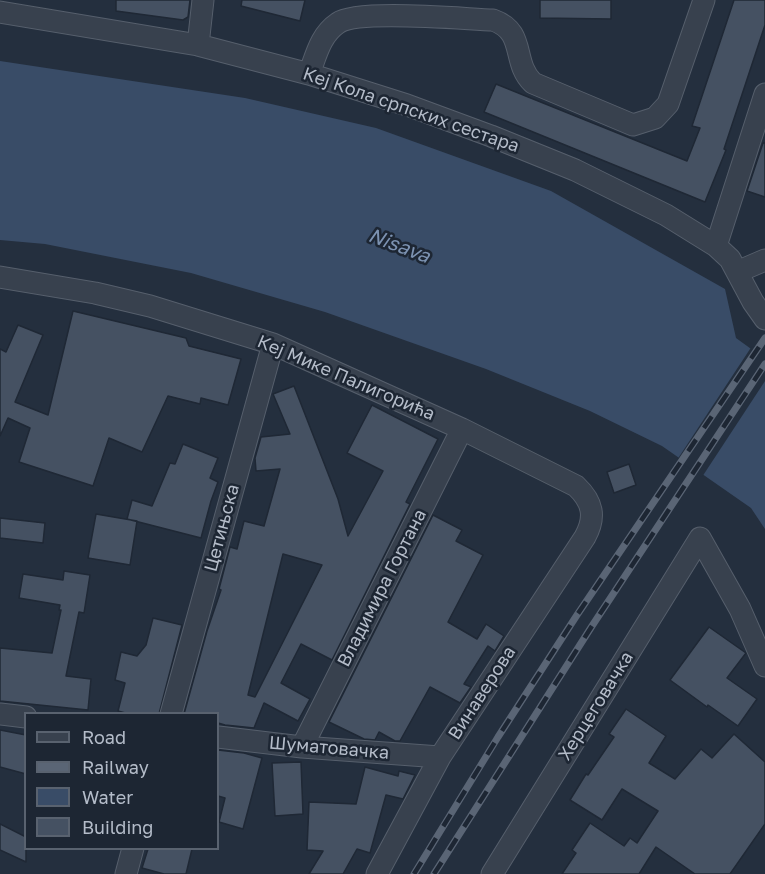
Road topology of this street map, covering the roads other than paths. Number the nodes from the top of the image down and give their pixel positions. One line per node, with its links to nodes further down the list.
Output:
1 (203, 0): 4 (street)
2 (704, 0): 5 (street)
3 (0, 12): 4 (street, Кеј Кола српских сестара)
4 (198, 45): 5 (street, Кеј Кола српских сестара)
5 (309, 75): 7 (street, Кеј Кола српских сестара)
6 (765, 94): 7 (street)
7 (716, 246): 9 (street, Кеј Кола српских сестара)
8 (765, 260): 9 (street)
9 (737, 272): 11 (street, Кеј Кола српских сестара)
10 (0, 277): 12 (street, Кеј Мике Палигорића)
11 (765, 319)
12 (273, 344): 13 (street, Кеј Мике Палигорића); 16 (street, Цетињска)
13 (462, 429): 14 (street, Кеј Мике Палигорића); 20 (street, Владимира Гортана)
14 (593, 516): 21 (street, Винаверова)
15 (765, 666): 25 (street, Херцеговачка)
16 (172, 712)
17 (0, 714): 18 (street)
18 (24, 717)
19 (219, 737): 20 (street, Шуматовачка)
20 (302, 747): 21 (street, Шуматовачка)
21 (440, 757): 24 (street, Винаверова)
22 (133, 850): 23 (street)
23 (126, 874)
24 (377, 874)
25 (492, 874)

